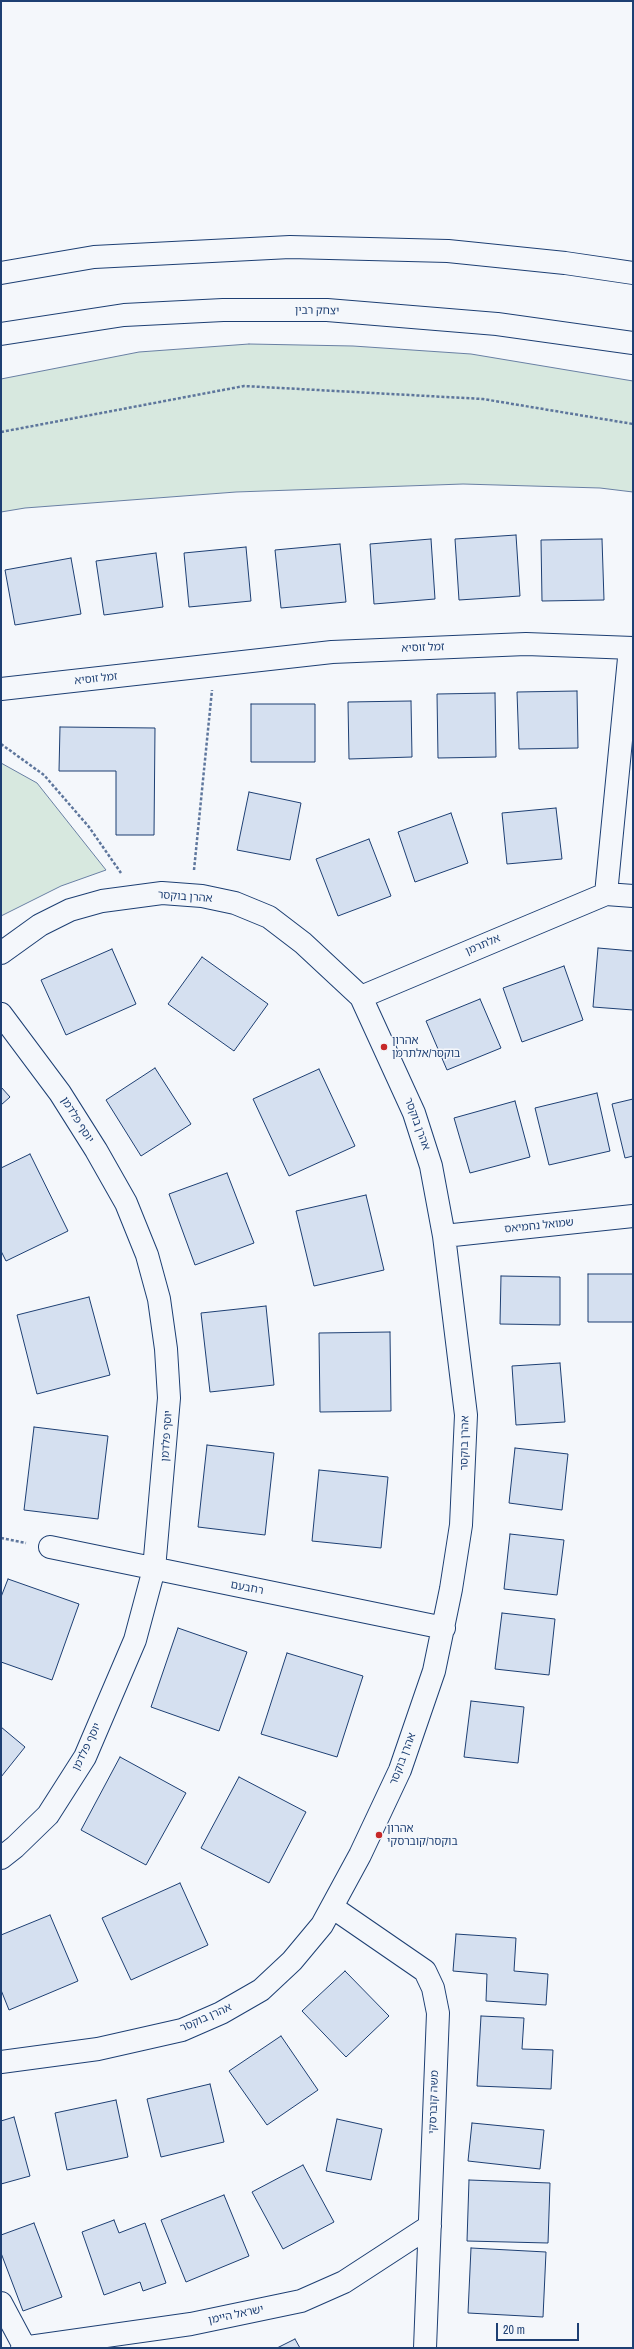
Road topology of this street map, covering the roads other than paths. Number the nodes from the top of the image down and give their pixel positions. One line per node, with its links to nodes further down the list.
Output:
1 (1, 273): 2 (street)
2 (633, 273)
3 (1, 334): 4 (street, יצחק רבין)
4 (633, 343)
5 (631, 648): 6 (street, זמל זוסיא); 7 (street)
6 (1, 689)
7 (606, 894): 8 (street, אלתרמן); 10 (street, אלתרמן)
8 (633, 896)
9 (1, 954): 10 (street, אהרן בוקסר)
10 (361, 997): 13 (street, אהרן בוקסר)
11 (1, 1014): 15 (street, יוסף פלדמן)
12 (633, 1216): 13 (street, שמואל נחמיאס)
13 (444, 1236): 16 (street, אהרן בוקסר)
14 (50, 1547): 15 (street, רחבעם)
15 (154, 1569): 16 (street, רחבעם); 17 (street, יוסף פלדמן)
16 (444, 1628): 18 (street, אהרן בוקסר)
17 (1, 1858)
18 (332, 1907): 19 (street, אהרן בוקסר); 20 (street, משה קוברסקי)
19 (1, 2062)
20 (430, 2226): 22 (street, ישראל היימן); 23 (street, משה קוברסקי)
21 (1, 2303): 22 (street)
22 (24, 2348)
23 (425, 2348)

